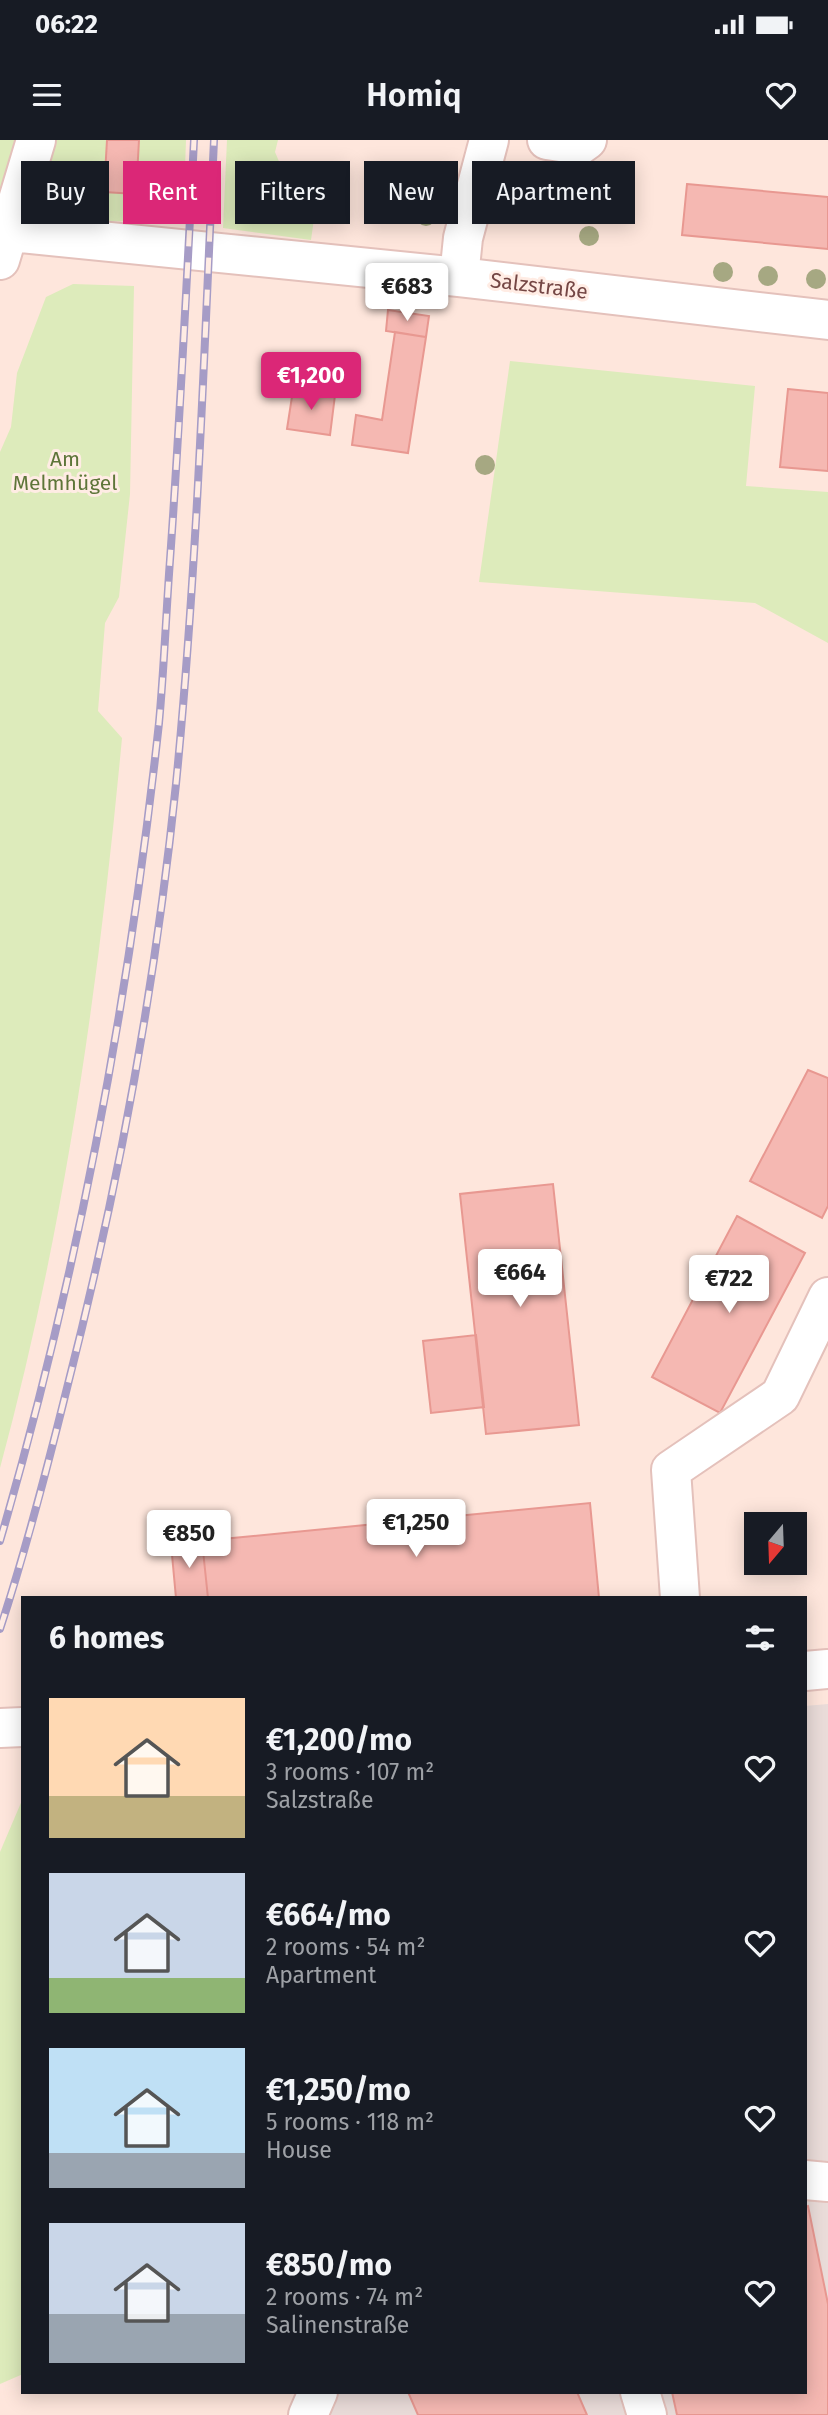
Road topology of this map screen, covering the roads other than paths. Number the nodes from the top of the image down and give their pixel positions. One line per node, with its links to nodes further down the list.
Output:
1 (36, 140): 5 (street)
2 (489, 140): 6 (street)
3 (547, 140): 4 (street)
4 (587, 140)
5 (4, 240): 6 (street, Salzstraße)
6 (459, 277): 7 (street, Salzstraße)
7 (828, 320)
8 (828, 1297): 9 (street)
9 (680, 1596)
10 (828, 1669): 11 (street)
11 (807, 1671)
12 (21, 1727): 13 (street)
13 (0, 1728)
14 (807, 2180): 15 (street)
15 (828, 2182)
16 (317, 2394): 18 (street)
17 (641, 2394): 19 (street)
18 (308, 2415)
19 (647, 2415)

